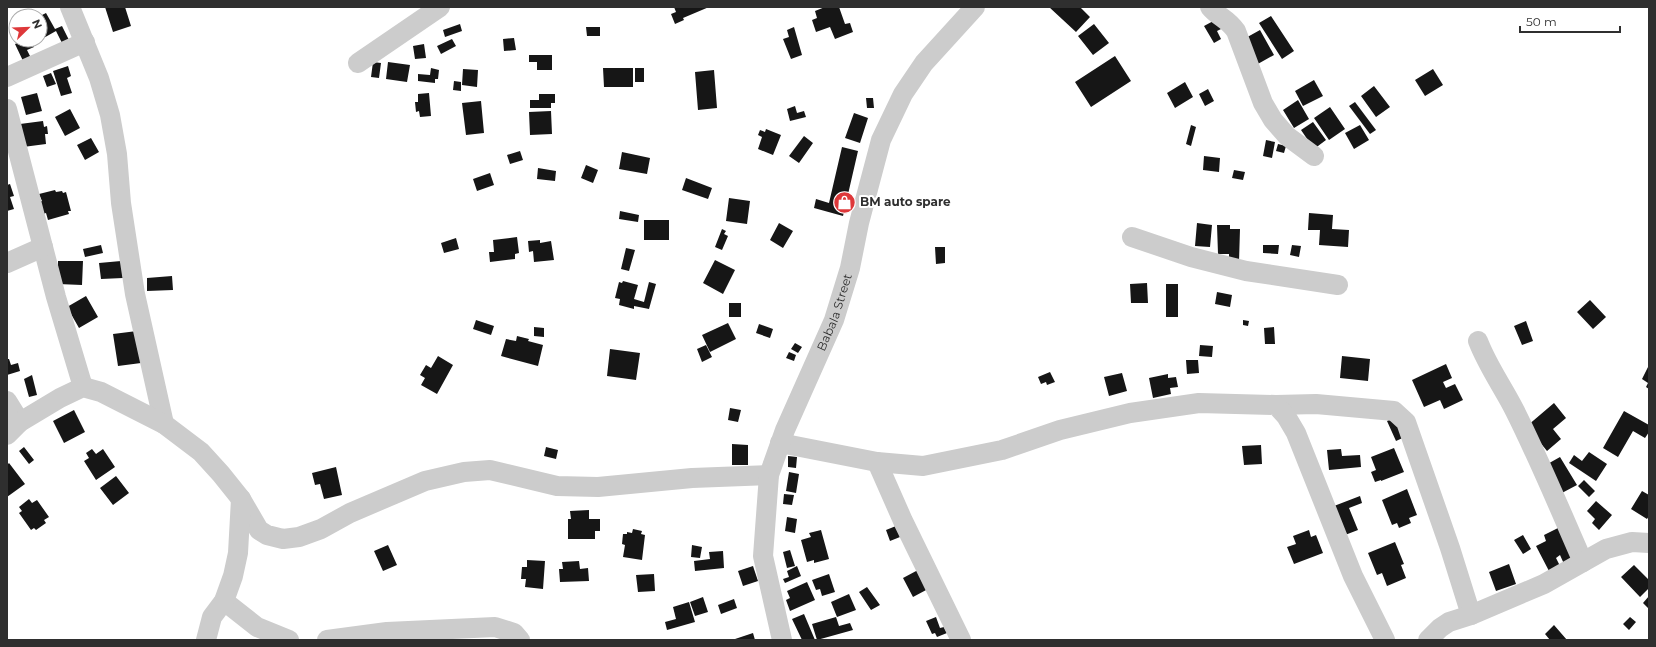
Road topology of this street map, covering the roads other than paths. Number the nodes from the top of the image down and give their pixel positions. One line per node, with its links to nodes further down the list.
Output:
1 (70, 7): 5 (street)
2 (440, 7): 6 (street)
3 (1210, 7): 9 (street)
4 (973, 8): 20 (street, Babala Street)
5 (85, 42): 7 (street); 18 (street)
6 (358, 62)
7 (7, 77)
8 (7, 109): 11 (street)
9 (1314, 156)
10 (1132, 237): 13 (street)
11 (43, 247): 12 (street); 15 (street)
12 (7, 263)
13 (1338, 285)
14 (1478, 341): 25 (street)
15 (83, 387): 18 (street); 19 (street)
16 (7, 401): 19 (street)
17 (1276, 405): 21 (street); 27 (street); 34 (street)
18 (164, 424): 23 (street)
19 (14, 429)
20 (780, 443): 21 (street); 22 (street, Babala Street)
21 (877, 462): 33 (street)
22 (769, 475): 23 (street); 32 (street, Babala Street)
23 (241, 500): 26 (street)
24 (1649, 543): 25 (street)
25 (1583, 562): 27 (street)
26 (224, 602): 28 (street); 29 (street)
27 (1471, 615): 35 (street)
28 (206, 640)
29 (289, 640)
30 (327, 640): 31 (street)
31 (520, 640)
32 (782, 640)
33 (961, 640)
34 (1385, 640)
35 (1428, 640)

